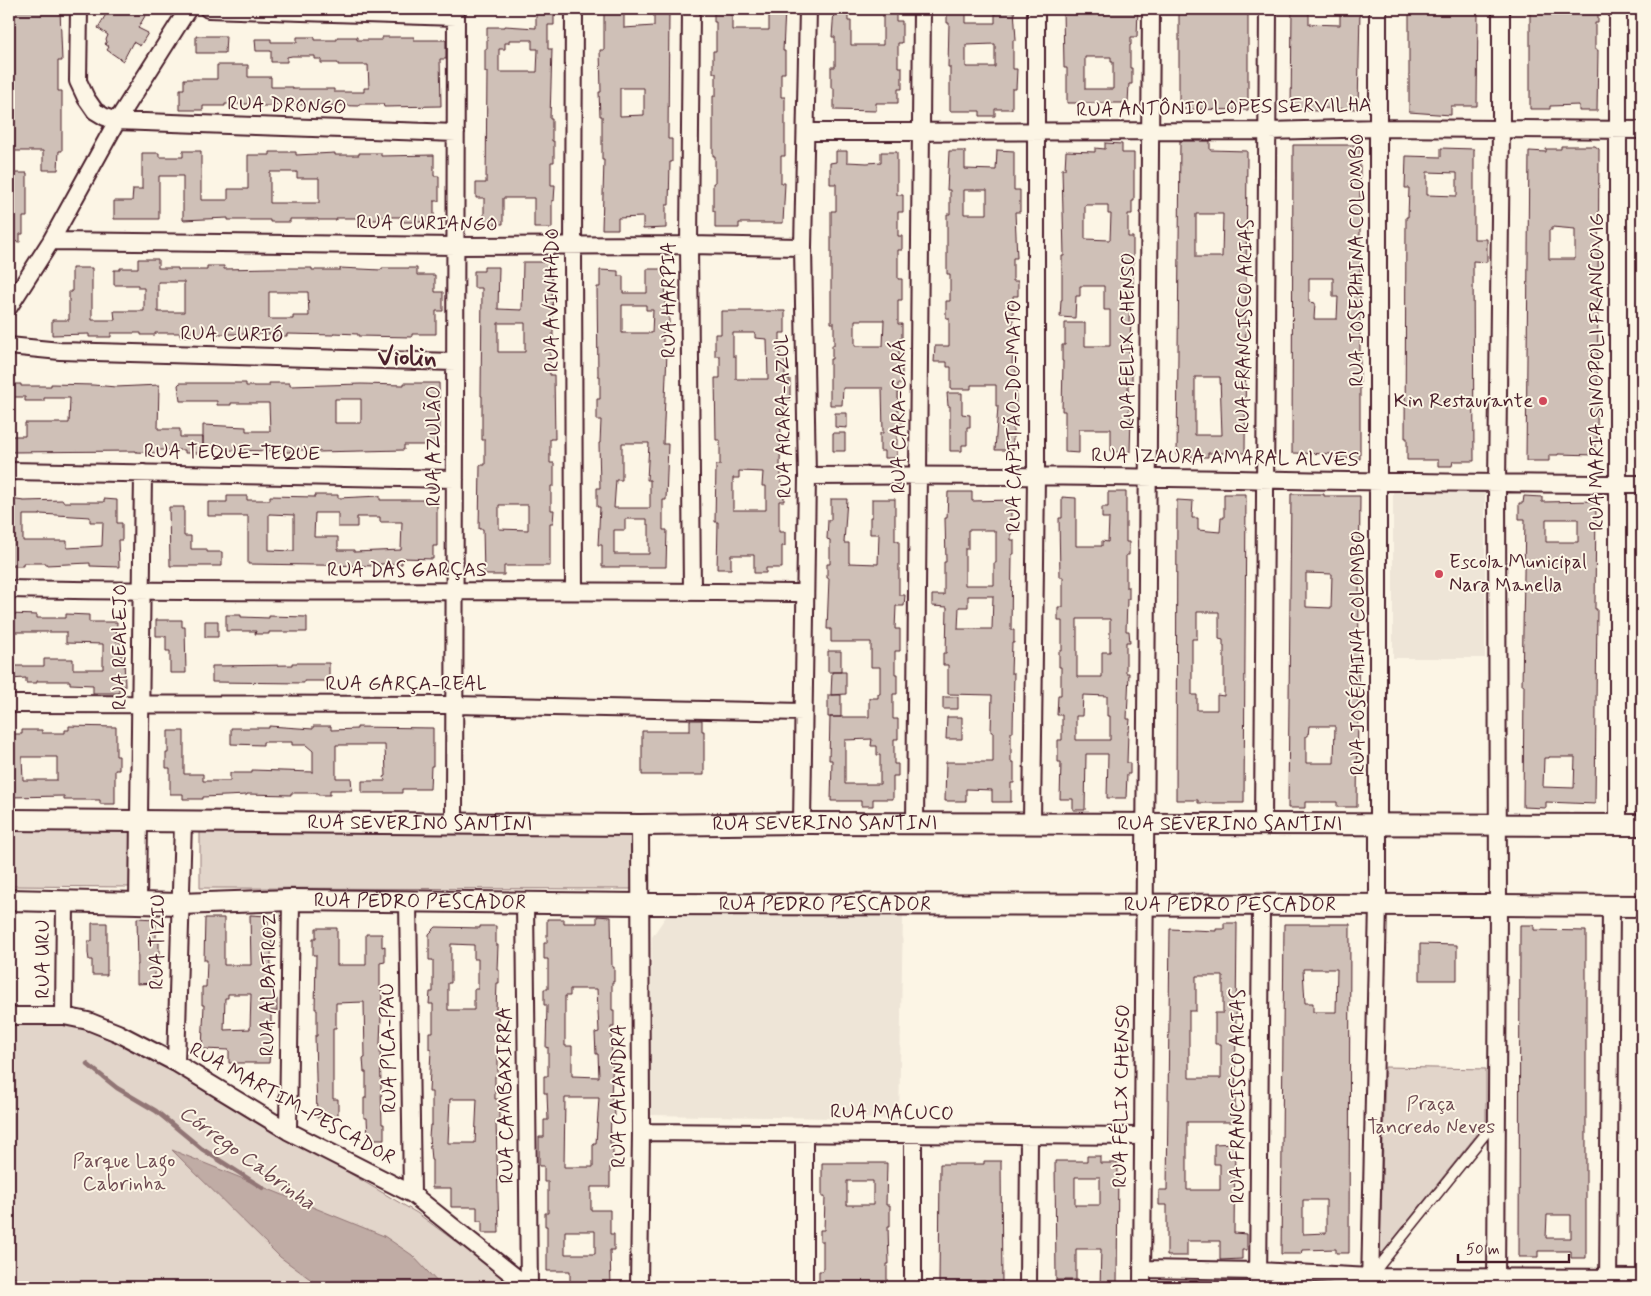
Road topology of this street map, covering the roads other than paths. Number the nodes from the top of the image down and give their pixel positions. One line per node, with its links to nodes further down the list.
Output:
1 (79, 9): 15 (street)
2 (188, 9): 15 (street)
3 (208, 9): 14 (street)
4 (574, 9): 29 (street, RUA AVINHADO)
5 (691, 9): 27 (street, RUA HARPIA)
6 (808, 9): 22 (street, RUA ARARA-AZUL)
7 (922, 9): 25 (street, RUA CARA-CARÁ)
8 (1036, 9): 23 (street, RUA CAPITÃO-DO-MATO)
9 (1151, 9): 18 (street, RUA FELIX CHENSO)
10 (1268, 9): 21 (street, RUA FRANCISCO ARIAS)
11 (1378, 9): 16 (street, RUA JOSEPHINA COLOMBO)
12 (1500, 9): 17 (street)
13 (1618, 9): 19 (street, RUA MARIA SINOPOLI FRANCOVIG)
14 (456, 13): 24 (street, RUA AZULÃO)
15 (117, 121): 24 (street, RUA DRONGO); 26 (street)
16 (1378, 128): 17 (street, RUA ANTÔNIO LOPES SERVILHA); 21 (street, RUA ANTÔNIO LOPES SERVILHA); 42 (street, RUA JOSEPHINA COLOMBO)
17 (1501, 129): 19 (street, RUA ANTÔNIO LOPES SERVILHA); 43 (street)
18 (1151, 130): 21 (street, RUA ANTÔNIO LOPES SERVILHA); 23 (street, RUA ANTÔNIO LOPES SERVILHA); 40 (street, RUA FELIX CHENSO)
19 (1618, 130): 20 (street, RUA ANTÔNIO LOPES SERVILHA); 44 (street, RUA MARIA SINOPOLI FRANCOVIG)
20 (1642, 130)
21 (1268, 131): 41 (street, RUA FRANCISCO ARIAS)
22 (806, 132): 25 (street, RUA ANTÔNIO LOPES SERVILHA); 30 (street, RUA ARARA-AZUL)
23 (1037, 132): 25 (street, RUA ANTÔNIO LOPES SERVILHA); 38 (street, RUA CAPITÃO-DO-MATO)
24 (456, 133): 28 (street, RUA AZULÃO)
25 (922, 133): 36 (street, RUA CARA-CARÁ)
26 (51, 241): 28 (street, RUA CURIANGO); 31 (street)
27 (689, 245): 29 (street, RUA CURIANGO); 30 (street, RUA CURIANGO); 49 (street, RUA HARPIA)
28 (456, 246): 29 (street, RUA CURIANGO); 33 (street, RUA AZULÃO)
29 (573, 246): 48 (street, RUA AVINHADO)
30 (803, 247): 37 (street, RUA ARARA-AZUL)
31 (9, 307)
32 (9, 346): 33 (street, RUA CURIÓ)
33 (455, 362): 39 (street, RUA AZULÃO)
34 (9, 471): 35 (street, RUA TEQUE-TEQUE)
35 (143, 473): 39 (street, RUA TEQUE-TEQUE); 47 (street, RUA REALEJO)
36 (920, 475): 37 (street, RUA IZAURA AMARAL ALVES); 38 (street, RUA IZAURA AMARAL ALVES); 61 (street, RUA CARA-CARÁ)
37 (807, 476): 51 (street, RUA ARARA-AZUL)
38 (1036, 476): 40 (street, RUA IZAURA AMARAL ALVES); 62 (street, RUA CAPITÃO-DO-MATO)
39 (455, 478): 50 (street, RUA AZULÃO)
40 (1148, 478): 41 (street, RUA IZAURA AMARAL ALVES); 63 (street, RUA FELIX CHENSO)
41 (1265, 480): 42 (street, RUA IZAURA AMARAL ALVES); 64 (street, RUA FRANCISCO ARIAS)
42 (1379, 482): 43 (street, RUA IZAURA AMARAL ALVES); 65 (street, RUA JOSÉPHINA COLOMBO)
43 (1497, 483): 44 (street, RUA IZAURA AMARAL ALVES); 66 (street)
44 (1618, 484): 45 (street, RUA IZAURA AMARAL ALVES); 68 (street, RUA MARIA SINOPOLI FRANCOVIG)
45 (1642, 484)
46 (9, 589): 47 (street, RUA DAS GARÇAS)
47 (142, 591): 50 (street, RUA DAS GARÇAS); 53 (street, RUA REALEJO)
48 (574, 591): 49 (street, RUA DAS GARÇAS); 50 (street, RUA DAS GARÇAS)
49 (692, 591): 51 (street, RUA DAS GARÇAS)
50 (455, 592): 54 (street, RUA AZULÃO)
51 (805, 592): 55 (street, RUA ARARA-AZUL)
52 (9, 704): 53 (street, RUA GARÇA-REAL)
53 (141, 705): 54 (street, RUA GARÇA-REAL); 57 (street, RUA REALEJO)
54 (454, 705): 55 (street, RUA GARÇA-REAL); 59 (street, RUA AZULÃO)
55 (803, 712): 60 (street, RUA ARARA-AZUL)
56 (9, 820): 57 (street, RUA SEVERINO SANTINI)
57 (138, 821): 58 (street, RUA SEVERINO SANTINI); 75 (street, RUA REALEJO)
58 (183, 822): 59 (street, RUA SEVERINO SANTINI); 76 (street, RUA TIZIU)
59 (454, 823): 67 (street, RUA SEVERINO SANTINI)
60 (802, 823): 61 (street, RUA SEVERINO SANTINI); 67 (street, RUA SEVERINO SANTINI)
61 (915, 823): 62 (street, RUA SEVERINO SANTINI)
62 (1032, 823): 63 (street, RUA SEVERINO SANTINI)
63 (1146, 823): 64 (street, RUA SEVERINO SANTINI); 79 (street, RUA FÉLIX CHENSO)
64 (1263, 824): 65 (street, RUA SEVERINO SANTINI)
65 (1379, 824): 66 (street, RUA SEVERINO SANTINI); 78 (street, RUA JOSÉPHINA COLOMBO)
66 (1496, 824): 68 (street, RUA SEVERINO SANTINI); 81 (street)
67 (640, 825): 77 (street, RUA CALANDRA)
68 (1618, 825): 69 (street, RUA SEVERINO SANTINI)
69 (1642, 825)
70 (9, 900): 73 (street, RUA PEDRO PESCADOR)
71 (291, 900): 72 (street, RUA PEDRO PESCADOR); 76 (street, RUA PEDRO PESCADOR); 88 (street, RUA ALBATROZ)
72 (408, 901): 74 (street, RUA PEDRO PESCADOR); 94 (street, RUA PICA-PAU)
73 (65, 902): 75 (street, RUA PEDRO PESCADOR); 85 (street, RUA URU)
74 (525, 902): 77 (street, RUA PEDRO PESCADOR); 101 (street, RUA CAMBAXIRRA)
75 (138, 903): 76 (street, RUA PEDRO PESCADOR)
76 (180, 904): 86 (street, RUA TIZIU)
77 (640, 904): 79 (street, RUA PEDRO PESCADOR); 89 (street, RUA CALANDRA)
78 (1378, 904): 80 (street, RUA PEDRO PESCADOR); 81 (street, RUA PEDRO PESCADOR); 98 (street)
79 (1145, 905): 80 (street, RUA PEDRO PESCADOR); 93 (street, RUA FÉLIX CHENSO)
80 (1261, 905): 97 (street, RUA FRANCISCO ARIAS)
81 (1498, 905): 82 (street, RUA PEDRO PESCADOR); 87 (street)
82 (1611, 906): 83 (street, RUA PEDRO PESCADOR); 100 (street)
83 (1642, 906)
84 (9, 1016): 85 (street, RUA MARTIM-PESCADOR)
85 (64, 1016): 86 (street, RUA MARTIM-PESCADOR)
86 (176, 1063): 88 (street, RUA MARTIM-PESCADOR)
87 (1497, 1120): 98 (lane); 99 (street)
88 (288, 1131): 94 (street, RUA MARTIM-PESCADOR)
89 (641, 1132): 90 (street, RUA MACUCO); 102 (street, RUA CALANDRA)
90 (804, 1133): 91 (street, RUA MACUCO); 103 (street)
91 (913, 1134): 92 (street, RUA MACUCO); 104 (street)
92 (1029, 1136): 93 (street, RUA MACUCO); 105 (street)
93 (1143, 1136): 95 (street, RUA FÉLIX CHENSO)
94 (412, 1194): 101 (street, RUA MARTIM-PESCADOR)
95 (1142, 1269): 97 (street); 106 (street, RUA FÉLIX CHENSO)
96 (1642, 1278): 100 (street)
97 (1258, 1279): 98 (street)
98 (1370, 1282): 99 (street)
99 (1496, 1282): 100 (street)
100 (1608, 1283)
101 (529, 1287)
102 (640, 1287)
103 (804, 1287)
104 (913, 1287)
105 (1028, 1287)
106 (1142, 1287)

